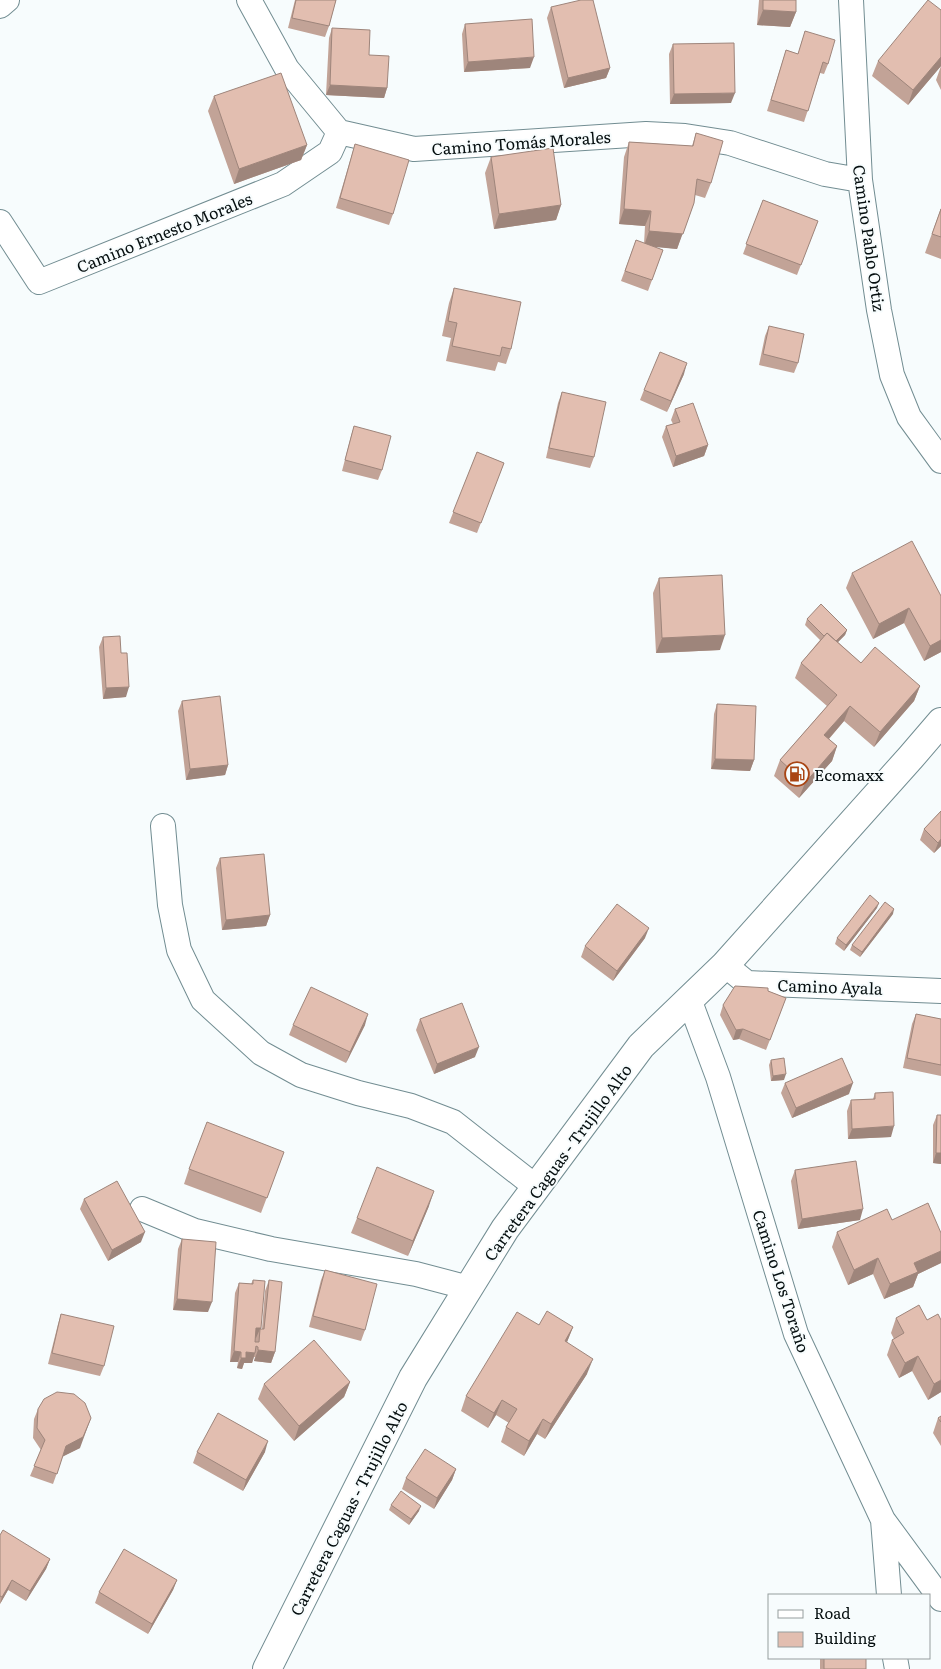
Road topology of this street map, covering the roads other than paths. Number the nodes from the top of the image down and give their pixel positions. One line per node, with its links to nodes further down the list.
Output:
1 (7, 0): 4 (street)
2 (249, 0): 5 (street)
3 (851, 0): 6 (street, Camino Pablo Ortiz)
4 (0, 6)
5 (339, 132): 6 (street, Camino Tomás Morales); 7 (street, Camino Ernesto Morales)
6 (860, 180): 8 (street, Camino Pablo Ortiz)
7 (0, 222)
8 (941, 460)
9 (941, 722): 11 (street, Carretera Caguas - Trujillo Alto)
10 (163, 826): 14 (street)
11 (725, 965): 12 (street, Camino Ayala); 13 (street, Carretera Caguas - Trujillo Alto)
12 (941, 991)
13 (689, 999): 14 (street, Carretera Caguas - Trujillo Alto); 17 (street, Camino Los Toraño)
14 (536, 1187): 16 (street, Carretera Caguas - Trujillo Alto)
15 (142, 1209): 16 (street)
16 (469, 1288): 20 (street, Carretera Caguas - Trujillo Alto)
17 (883, 1520): 18 (street); 19 (street, Camino Los Toraño)
18 (889, 1594)
19 (941, 1599)
20 (267, 1669)

